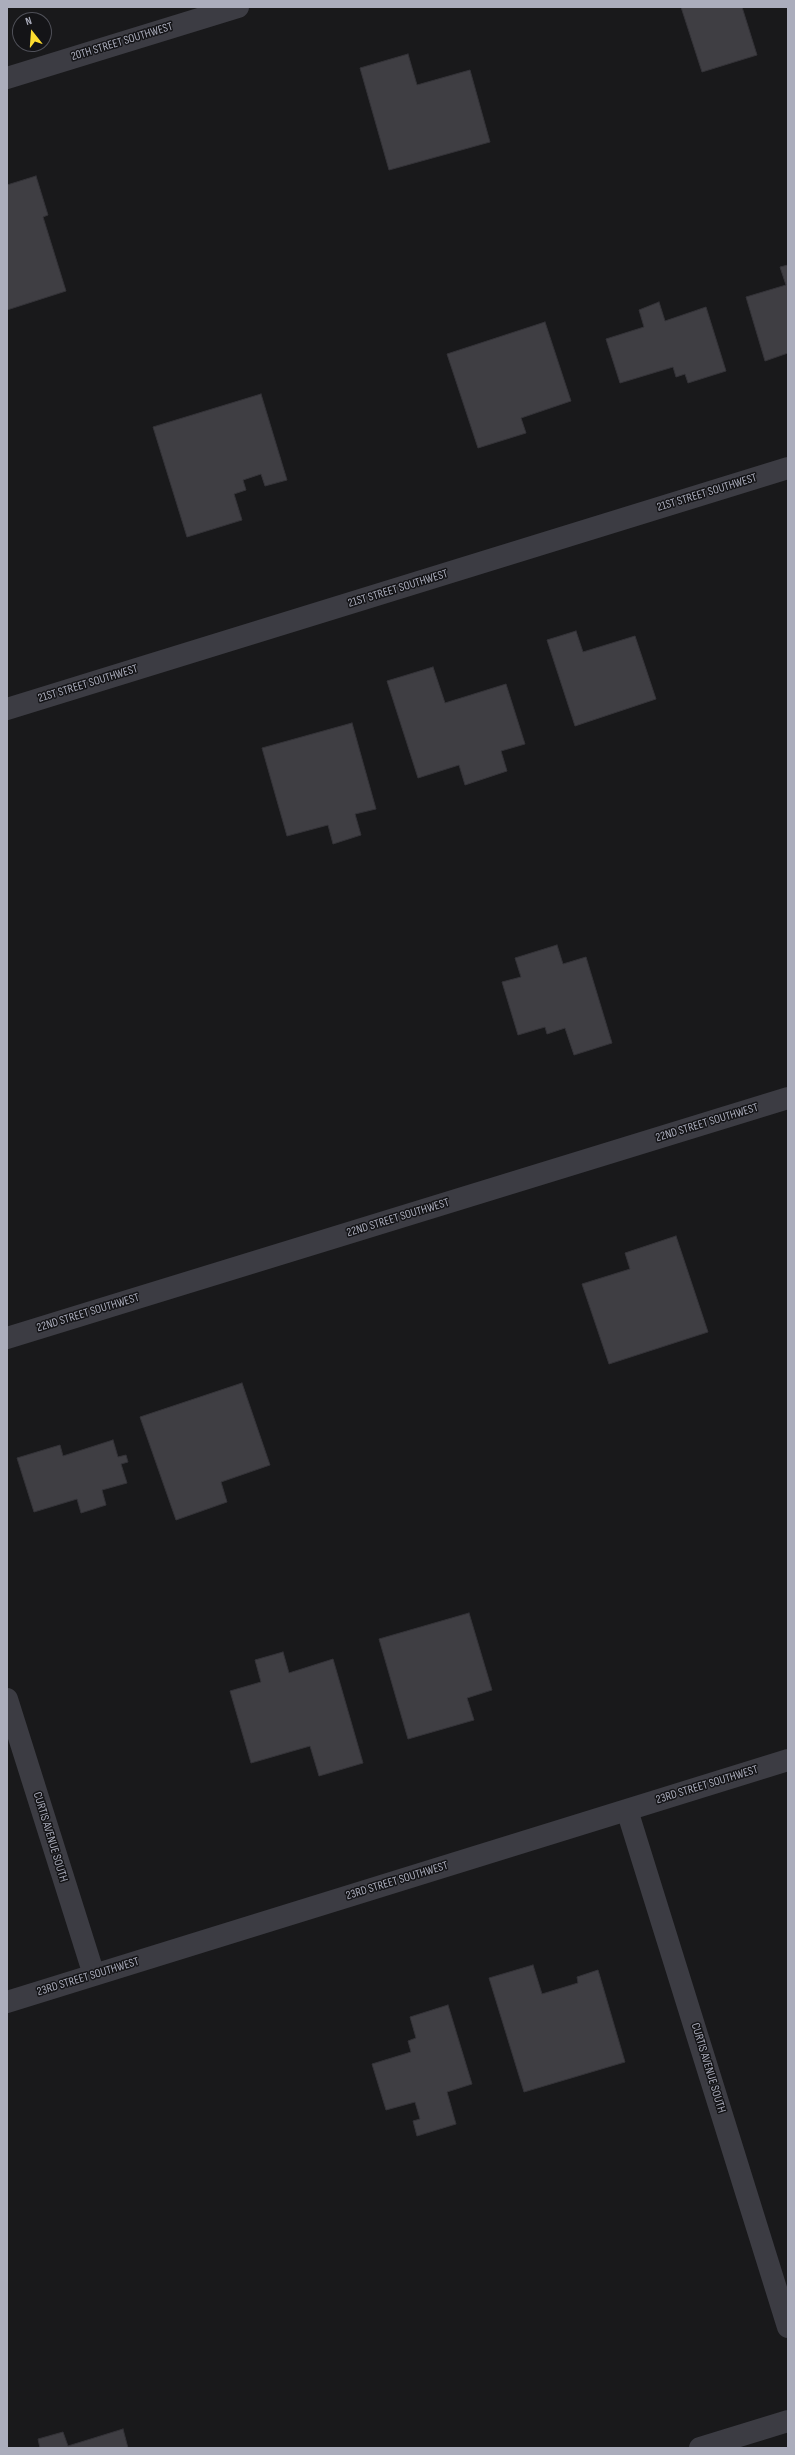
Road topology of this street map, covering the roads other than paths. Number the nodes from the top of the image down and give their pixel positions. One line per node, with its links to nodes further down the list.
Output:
1 (238, 7): 2 (street, 20TH STREET SOUTHWEST)
2 (7, 78)
3 (788, 468): 4 (street, 21ST STREET SOUTHWEST)
4 (7, 709)
5 (788, 1098): 6 (street, 22ND STREET SOUTHWEST)
6 (7, 1338)
7 (7, 1700): 10 (street, CURTIS AVENUE SOUTH)
8 (788, 1760): 9 (street, 23RD STREET SOUTHWEST)
9 (627, 1810): 10 (street, 23RD STREET SOUTHWEST); 12 (street, CURTIS AVENUE SOUTH)
10 (94, 1975): 11 (street, 23RD STREET SOUTHWEST)
11 (7, 2002)
12 (788, 2327)
13 (788, 2421): 14 (street)
14 (700, 2448)

